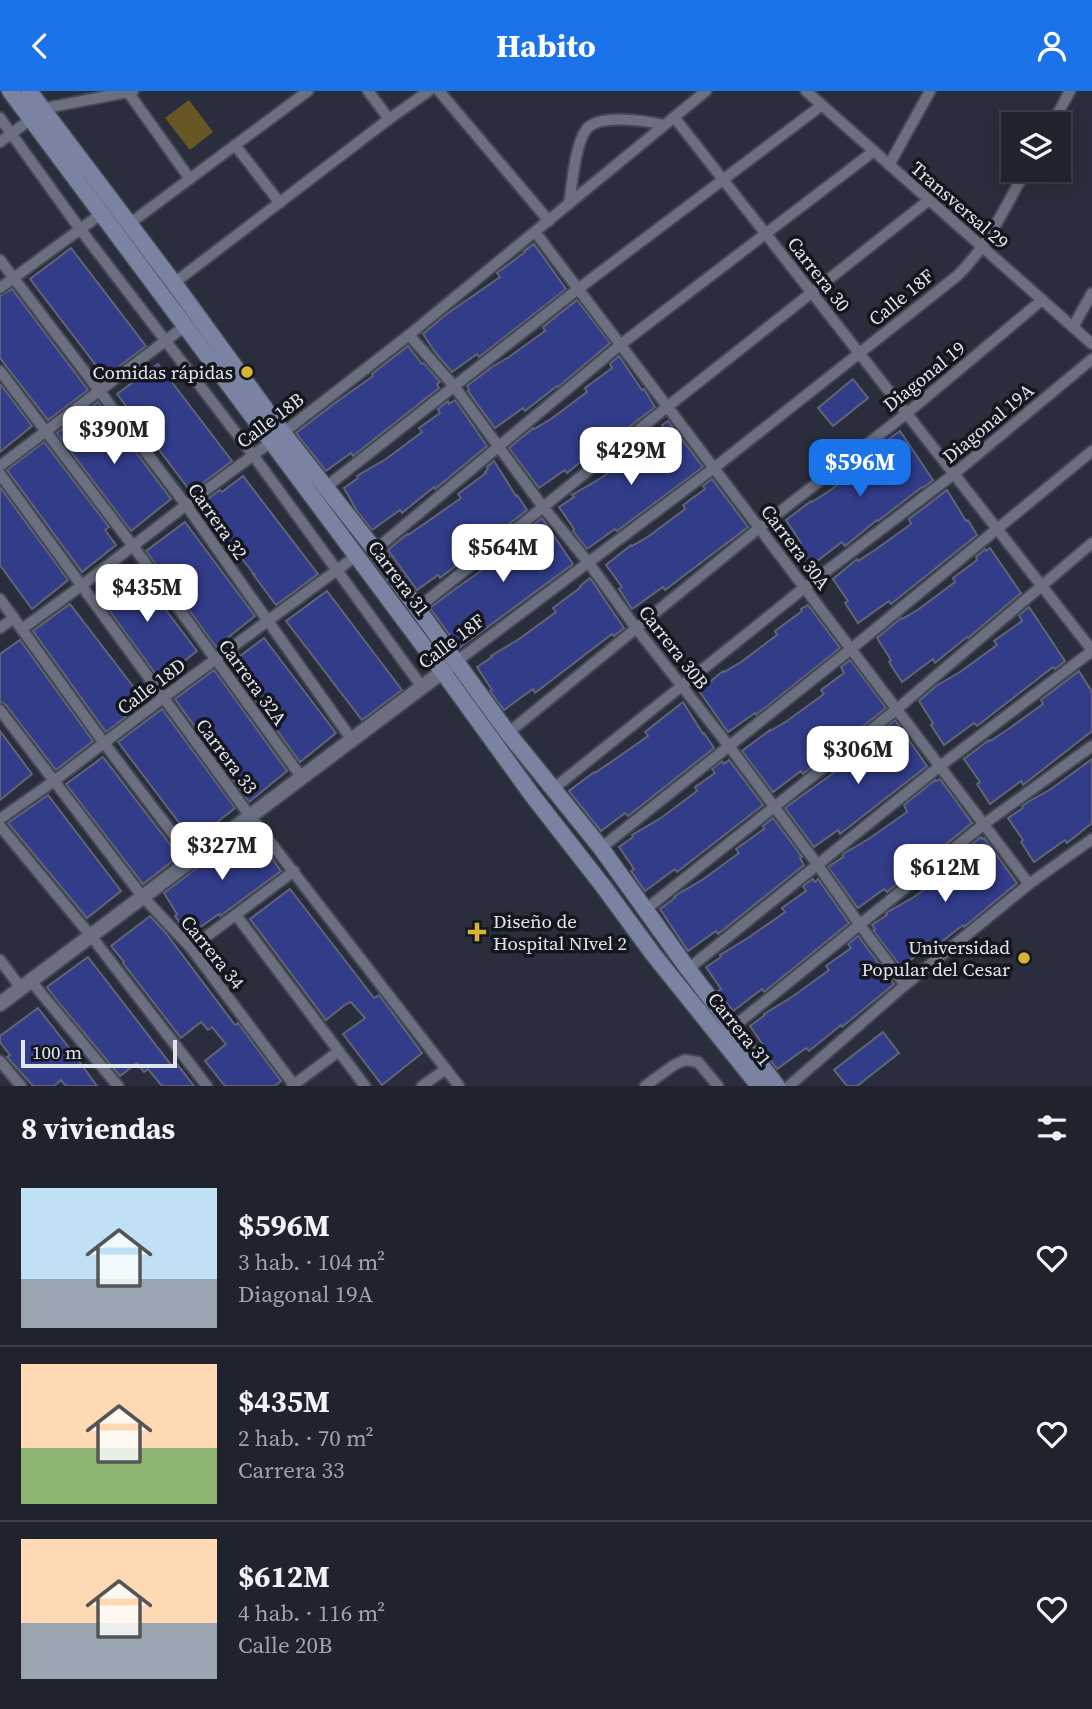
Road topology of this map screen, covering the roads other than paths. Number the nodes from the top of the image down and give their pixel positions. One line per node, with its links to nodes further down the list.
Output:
1 (10, 91): 16 (main road, Carrera 31)
2 (29, 91): 16 (main road, Carrera 31)
3 (286, 91): 13 (street)
4 (308, 91): 13 (street)
5 (368, 91): 19 (street)
6 (429, 91): 19 (street)
7 (439, 91): 33 (street)
8 (706, 91): 17 (street, Calle 18B)
9 (806, 91): 14 (street, Transversal 29)
10 (930, 91): 25 (street)
11 (1070, 91): 15 (street)
12 (131, 92): 16 (street); 26 (street)
13 (293, 102): 23 (street)
14 (822, 105): 24 (street, Transversal 29); 27 (street)
15 (1059, 112)
16 (36, 114): 21 (street); 32 (main road, Carrera 31); 34 (main road, Carrera 31)
17 (674, 117): 20 (street, Calle 18B); 27 (street, Carrera 30)
18 (0, 118): 21 (street)
19 (389, 120): 30 (street)
20 (664, 125): 31 (street, Calle 18B); 31 (street)
21 (12, 134): 22 (street); 35 (street)
22 (0, 142)
23 (235, 145): 26 (street); 30 (street)
24 (874, 151): 25 (street, Transversal 29); 37 (street)
25 (889, 165): 29 (street, Transversal 29)
26 (190, 179): 34 (street)
27 (723, 179): 37 (street, Carrera 30); 43 (street)
28 (1019, 182): 38 (street, Calle 18F)
29 (929, 200): 38 (street, Transversal 29); 44 (street)
30 (280, 203): 41 (street)
31 (569, 204): 33 (street, Calle 18B)
32 (101, 214): 35 (street); 47 (main road, Carrera 31)
33 (549, 221): 36 (street, Calle 18B)
34 (129, 223): 41 (main road, Carrera 31)
35 (80, 229): 40 (street); 50 (street)
36 (535, 232): 43 (street, Carrera 30A); 49 (street, Calle 18B)
37 (766, 235): 44 (street, Carrera 30); 52 (street)
38 (983, 248): 46 (street, Transversal 29); 53 (street, Calle 18F)
39 (0, 260): 40 (street, Carrera 32)
40 (14, 278): 42 (street); 57 (street, Carrera 32)
41 (174, 283): 61 (main road, Carrera 31)
42 (0, 288)
43 (578, 289): 52 (street, Carrera 30A); 56 (street)
44 (812, 293): 53 (street, Carrera 30); 58 (street)
45 (1092, 293): 48 (street)
46 (1042, 300): 48 (street, Transversal 29); 59 (street, Diagonal 19)
47 (185, 326): 50 (street); 61 (main road, Carrera 31)
48 (1073, 327): 51 (street, Transversal 29)
49 (409, 335): 56 (street, Carrera 30B); 61 (street, Calle 18B)
50 (166, 340): 57 (street); 64 (street)
51 (1092, 344)
52 (620, 345): 58 (street, Carrera 30A); 62 (street)
53 (860, 354): 59 (street, Carrera 30); 66 (street, Calle 18F)
54 (1092, 359): 68 (street, Diagonal 19A)
55 (0, 372): 60 (street, Carrera 32A)
56 (454, 386): 62 (street, Carrera 30B); 69 (street)
57 (100, 390): 60 (street); 70 (street, Carrera 32)
58 (667, 407): 66 (street, Carrera 30A); 71 (street)
59 (906, 414): 68 (street, Carrera 30); 72 (street, Diagonal 19)
60 (45, 432): 65 (street); 75 (street, Carrera 32A)
61 (277, 437): 64 (street, Calle 18B); 69 (main road, Carrera 31); 77 (main road, Carrera 31)
62 (499, 447): 71 (street, Carrera 30B); 76 (street)
63 (1092, 451): 73 (street)
64 (253, 455): 70 (street, Calle 18B); 79 (street)
65 (0, 466)
66 (714, 468): 72 (street, Carrera 30A); 78 (street, Calle 18F)
67 (0, 474): 80 (street, Carrera 33)
68 (954, 474): 73 (street, Carrera 30); 82 (street, Diagonal 19A)
69 (326, 487): 76 (main road, Carrera 31)
70 (186, 505): 75 (street, Calle 18B); 86 (street, Carrera 32)
71 (543, 507): 78 (street, Carrera 30B); 84 (street)
72 (759, 528): 82 (street, Carrera 30A); 88 (street, Diagonal 19)
73 (997, 529): 81 (street, Carrera 30); 90 (street)
74 (1092, 543): 81 (street)
75 (134, 546): 80 (street, Calle 18B); 92 (street, Carrera 32A)
76 (375, 550): 84 (main road, Carrera 31)
77 (356, 556): 79 (street, Calle 18D); 94 (main road, Carrera 31)
78 (588, 562): 88 (street, Carrera 30B); 93 (street, Calle 18F)
79 (337, 570): 86 (street, Calle 18D); 96 (street)
80 (81, 586): 89 (street, Calle 18B); 97 (street, Carrera 33)
81 (1041, 586): 91 (street, Carrera 30); 98 (street)
82 (804, 588): 90 (street, Carrera 30A); 95 (street, Diagonal 19A)
83 (0, 599): 85 (street)
84 (418, 608): 93 (main road, Carrera 31)
85 (14, 618): 87 (street); 89 (street)
86 (267, 621): 92 (street, Calle 18D); 101 (street, Carrera 32)
87 (0, 628)
88 (636, 628): 95 (street, Carrera 30B); 100 (street, Diagonal 19)
89 (22, 629): 102 (street)
90 (851, 649): 98 (street, Carrera 30A); 103 (street)
91 (1092, 651): 105 (street)
92 (215, 660): 97 (street, Calle 18D); 106 (street, Carrera 32A)
93 (457, 661): 94 (street, Calle 18F); 100 (main road, Carrera 31)
94 (443, 672): 96 (street, Calle 18F); 136 (main road, Carrera 31)
95 (682, 686): 103 (street, Carrera 30B); 108 (street, Diagonal 19A)
96 (422, 687): 101 (street, Calle 18F)
97 (163, 698): 102 (street, Calle 18D); 110 (street, Carrera 33)
98 (897, 709): 105 (street, Carrera 30A); 109 (street)
99 (0, 710): 107 (street, Carrera 34)
100 (508, 733): 108 (main road, Carrera 31)
101 (352, 740): 106 (street, Calle 18F)
102 (104, 743): 107 (street, Calle 18D); 116 (street)
103 (729, 746): 109 (street, Carrera 30B); 115 (street)
104 (1092, 746): 112 (street)
105 (940, 766): 112 (street, Carrera 30A); 117 (street)
106 (302, 778): 110 (street, Calle 18F)
107 (54, 781): 111 (street, Calle 18D); 120 (street, Carrera 34)
108 (553, 789): 115 (main road, Carrera 31)
109 (774, 807): 117 (street, Carrera 30B); 121 (street)
110 (250, 816): 116 (street, Calle 18F); 118 (street, Carrera 33)
111 (0, 819)
112 (984, 824): 119 (street, Carrera 30A); 123 (street)
113 (0, 826): 124 (street)
114 (1092, 839): 119 (street)
115 (601, 848): 121 (main road, Carrera 31)
116 (192, 859): 120 (street, Calle 18F)
117 (817, 864): 123 (street, Carrera 30B); 127 (street)
118 (294, 871): 122 (street); 134 (street, Carrera 33)
119 (1032, 881): 129 (street)
120 (142, 897): 124 (street, Calle 18F); 125 (street, Carrera 34)
121 (645, 910): 127 (main road, Carrera 31)
122 (236, 915): 125 (street); 132 (street)
123 (860, 925): 129 (street, Carrera 30B); 131 (street)
124 (91, 936): 128 (street, Calle 18F); 139 (street)
125 (191, 948): 135 (street, Carrera 34)
126 (0, 960): 128 (street)
127 (688, 969): 131 (main road, Carrera 31)
128 (26, 984): 130 (street, Calle 18F); 138 (street)
129 (905, 985): 136 (street)
130 (0, 1004)
131 (732, 1028): 136 (main road, Carrera 31)
132 (339, 1051): 135 (street); 140 (street)
133 (0, 1061): 137 (street)
134 (446, 1069): 141 (street); 142 (street, Carrera 33)
135 (293, 1085)
136 (773, 1085)
137 (21, 1086)
138 (118, 1086)
139 (207, 1086)
140 (365, 1086)
141 (422, 1086)
142 (459, 1086)
143 (645, 1086): 144 (street)
144 (718, 1086)

